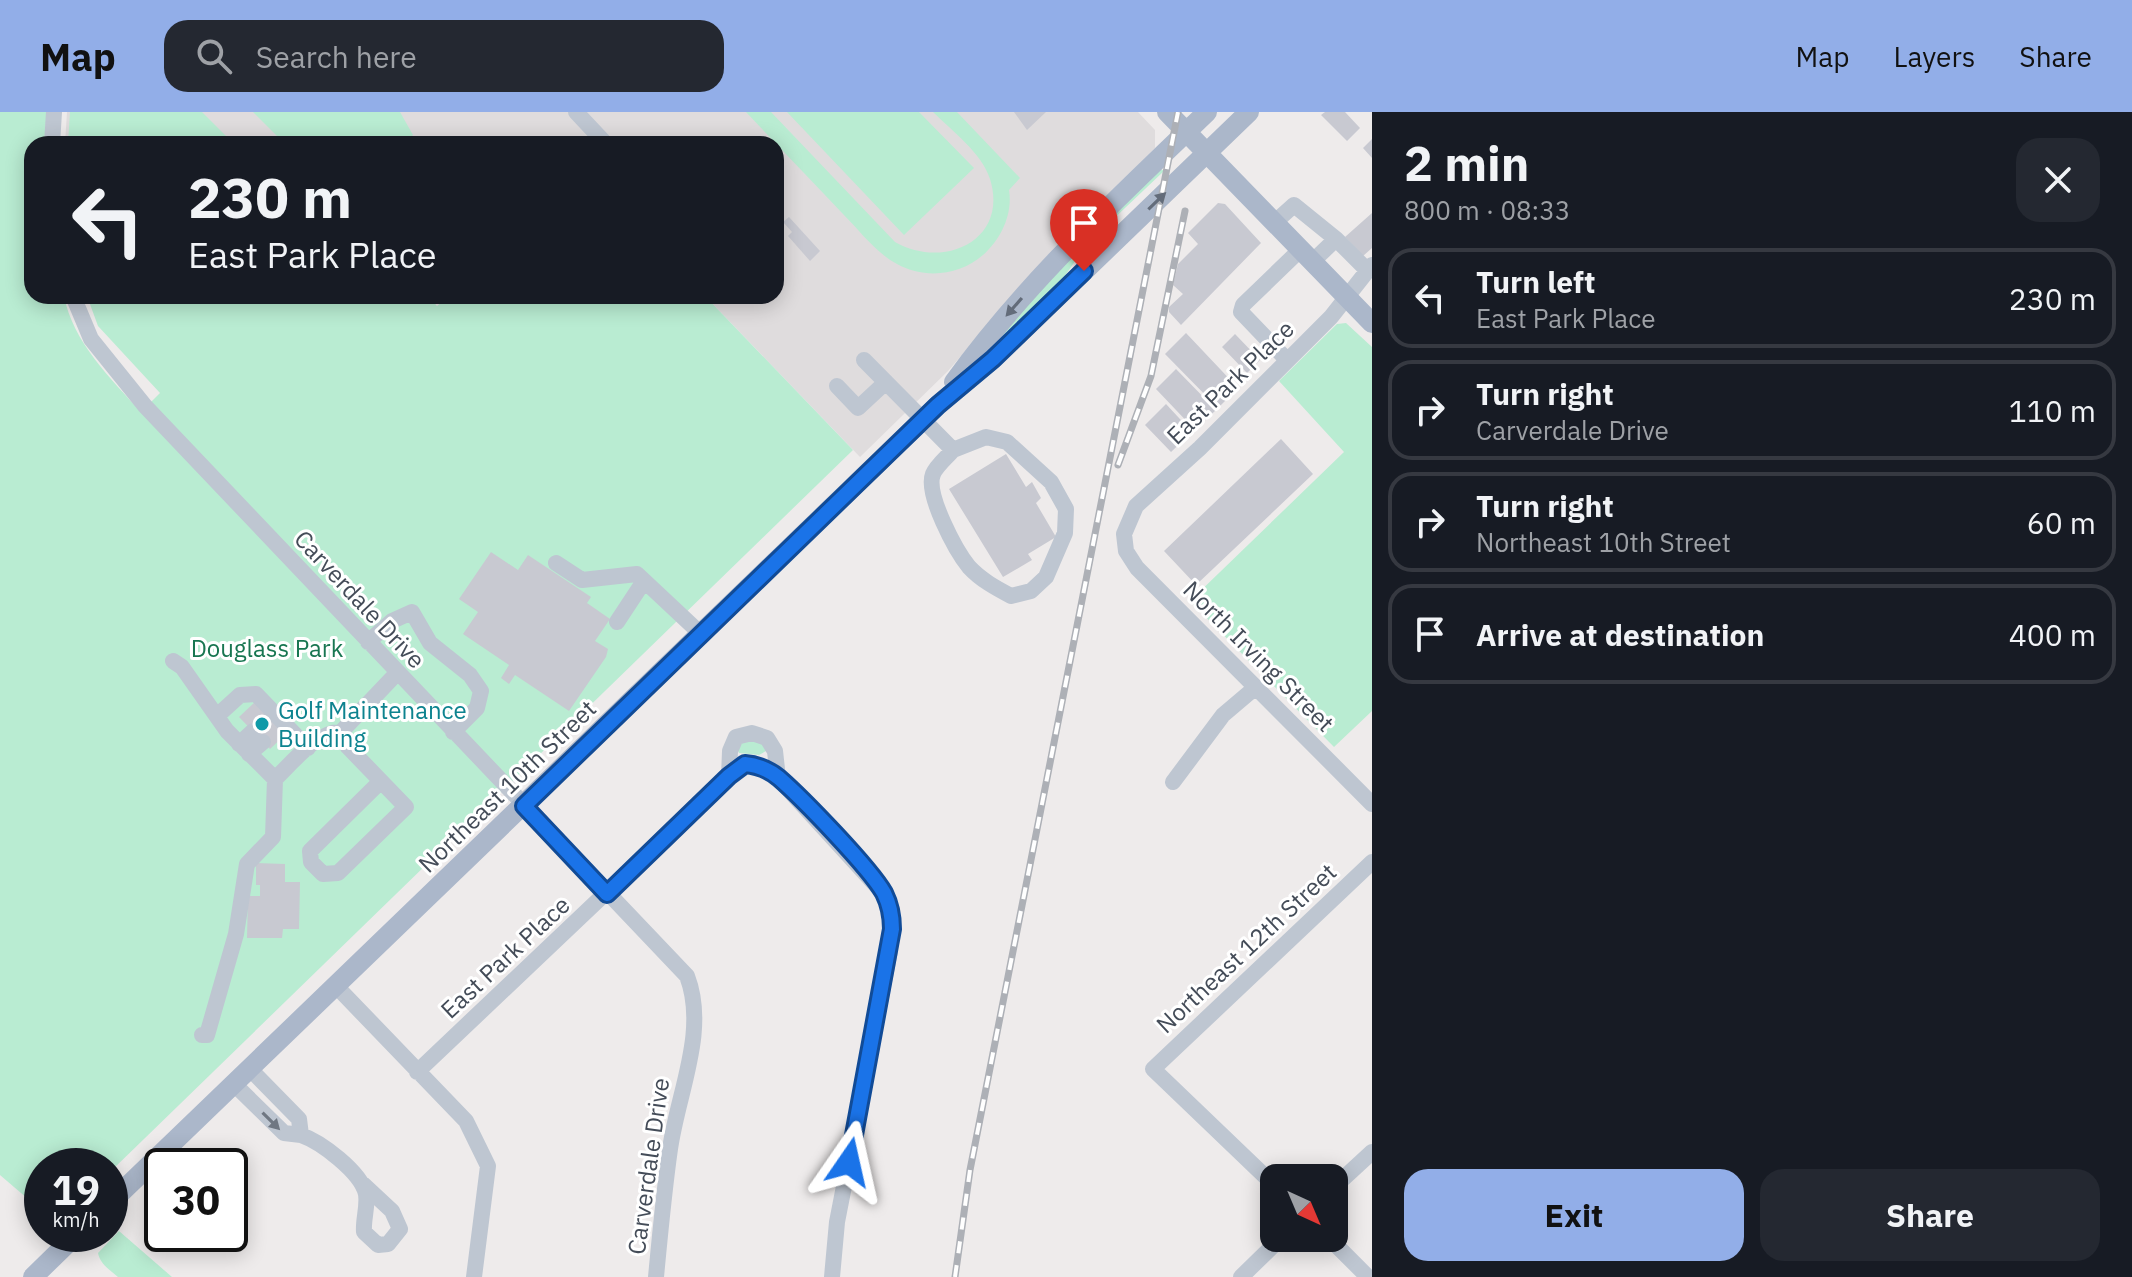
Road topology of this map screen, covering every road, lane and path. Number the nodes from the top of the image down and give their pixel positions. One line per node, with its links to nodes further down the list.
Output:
1 (54, 112): 7 (street)
2 (576, 112): 8 (street)
3 (1167, 112): 6 (main road)
4 (1207, 112): 6 (main road, Northeast 10th Street)
5 (1249, 112): 9 (main road, Northeast 10th Street)
6 (1187, 132): 9 (main road); 21 (main road, Northeast 10th Street, one-way to 21)
7 (52, 136)
8 (598, 136)
9 (1206, 153): 10 (main road); 21 (main road, Northeast 10th Street, one-way to 9)
10 (1274, 223): 11 (street); 12 (main road)
11 (1336, 239): 12 (street); 13 (street)
12 (1306, 256): 14 (main road); 18 (street)
13 (1369, 267): 14 (street, East Park Place)
14 (1346, 296): 16 (main road); 18 (street, East Park Place)
15 (76, 304): 29 (street, Carverdale Drive)
16 (1372, 323)
17 (864, 360): 19 (street)
18 (1287, 360): 24 (street, East Park Place)
19 (886, 382): 20 (street); 22 (street)
20 (837, 386)
21 (938, 405): 22 (main road, Northeast 10th Street)
22 (922, 420): 23 (street); 28 (main road, Northeast 10th Street)
23 (953, 450): 23 (street)
24 (1124, 534): 32 (street, North Irving Street)
25 (556, 563): 26 (street)
26 (644, 581): 27 (street); 28 (street)
27 (617, 622)
28 (701, 634): 45 (main road, Northeast 10th Street)
29 (368, 642): 31 (street, Carverdale Drive); 35 (street)
30 (173, 661): 33 (street)
31 (397, 673): 34 (street); 35 (street, Carverdale Drive)
32 (1256, 687): 43 (street); 44 (street, North Irving Street)
33 (217, 716): 37 (street); 38 (street)
34 (341, 732): 37 (street); 42 (street)
35 (453, 732): 45 (street, Carverdale Drive)
36 (258, 736): 38 (street)
37 (308, 748): 41 (street)
38 (244, 749): 41 (street)
39 (729, 776): 40 (street); 40 (street); 47 (street, East Park Place)
40 (778, 778): 65 (street)
41 (275, 779): 49 (street)
42 (381, 781): 42 (street)
43 (1173, 782)
44 (1372, 804)
45 (524, 806): 47 (street, Carverdale Drive); 48 (main road, Northeast 10th Street)
46 (1372, 862): 55 (street, Northeast 12th Street)
47 (607, 894): 51 (street, East Park Place); 64 (street, Carverdale Drive)
48 (336, 986): 50 (main road, Northeast 10th Street); 51 (street)
49 (202, 1035)
50 (250, 1069): 52 (main road, Northeast 10th Street); 53 (street)
51 (417, 1072): 63 (street)
52 (234, 1084): 53 (street, one-way to 53); 58 (main road, Northeast 10th Street)
53 (301, 1135): 57 (street)
54 (1372, 1152): 56 (street)
55 (1260, 1172)
56 (1348, 1174)
57 (363, 1184)
58 (128, 1186)
59 (59, 1252): 62 (main road)
60 (1267, 1252): 66 (street)
61 (1343, 1252): 67 (street)
62 (33, 1277)
63 (474, 1277)
64 (656, 1277)
65 (832, 1277)
66 (1241, 1277)
67 (1368, 1277)

